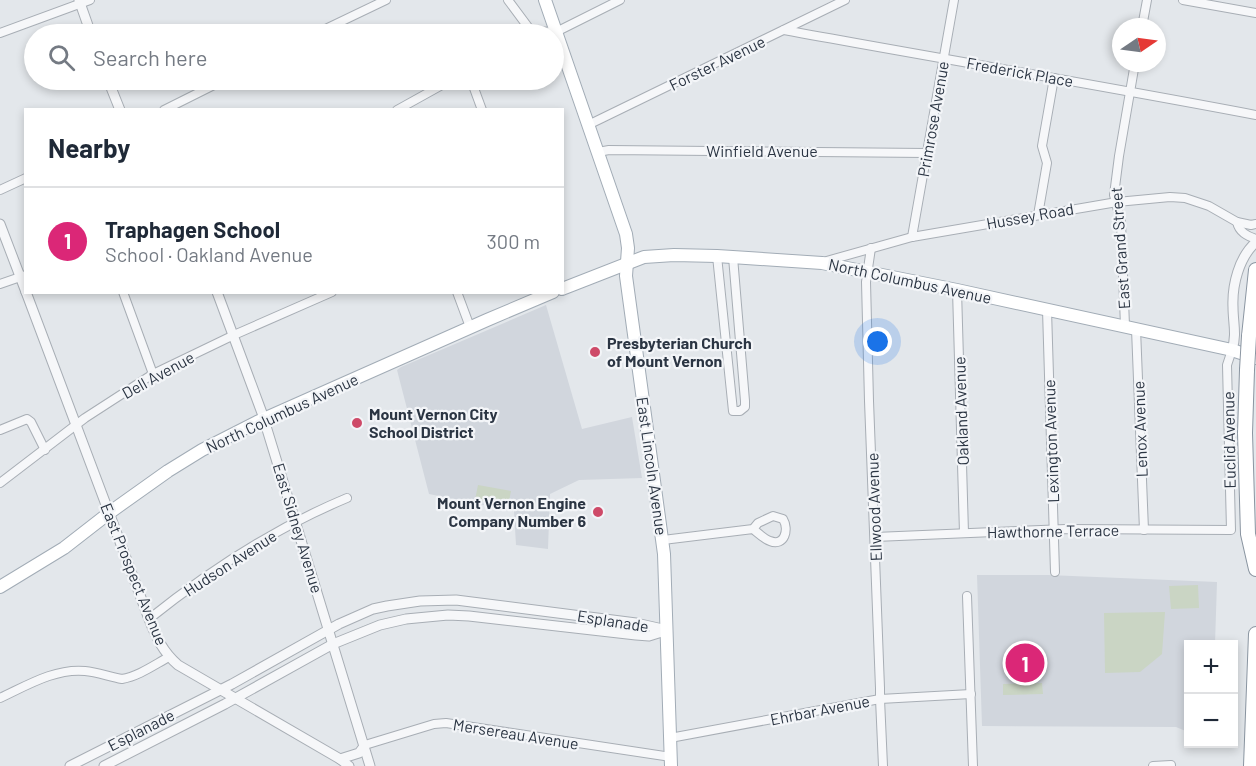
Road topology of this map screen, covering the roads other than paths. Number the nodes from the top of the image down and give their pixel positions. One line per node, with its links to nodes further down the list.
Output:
1 (90, 0): 10 (street)
2 (386, 0): 14 (street)
3 (508, 0): 15 (street)
4 (545, 0): 16 (main road, East Lincoln Avenue)
5 (620, 0): 17 (street)
6 (845, 0): 18 (street, Forster Avenue)
7 (954, 0): 21 (street, Primrose Avenue)
8 (1147, 0): 12 (street)
9 (1183, 0): 11 (street)
10 (79, 2): 13 (street); 19 (street)
11 (1256, 13)
12 (1144, 18)
13 (88, 24)
14 (336, 24)
15 (523, 24)
16 (553, 24)
17 (564, 28)
18 (784, 30): 21 (street, Frederick Place); 34 (street, Forster Avenue)
19 (0, 33)
20 (564, 55): 34 (main road, East Lincoln Avenue)
21 (944, 58): 23 (street, Frederick Place); 36 (street, Primrose Avenue)
22 (1133, 72): 28 (street, East Grand Street)
23 (1054, 78): 28 (street, Frederick Place); 40 (street)
24 (112, 90): 29 (street)
25 (204, 90): 30 (street)
26 (433, 90): 31 (street)
27 (475, 90): 32 (street)
28 (1130, 91): 33 (street, Frederick Place); 39 (street, East Grand Street)
29 (119, 108)
30 (168, 108)
31 (402, 108)
32 (481, 108)
33 (1256, 115)
34 (588, 125): 35 (main road, East Lincoln Avenue)
35 (598, 152): 36 (street, Winfield Avenue); 49 (main road, East Lincoln Avenue)
36 (927, 153): 44 (street, Primrose Avenue)
37 (24, 179): 38 (street)
38 (0, 190)
39 (1117, 201): 40 (street, Hussey Road); 41 (street, Hussey Road); 65 (street, East Grand Street)
40 (1038, 215): 44 (street, Hussey Road)
41 (1237, 222): 43 (street, Hussey Road); 45 (street, Hussey Road)
42 (0, 224): 53 (street, East Prospect Avenue)
43 (1256, 224)
44 (912, 237): 46 (street, Hussey Road)
45 (1256, 241): 67 (street)
46 (871, 248): 50 (street, Hussey Road); 52 (street, Ellwood Avenue)
47 (717, 256): 48 (main road, North Columbus Avenue); 48 (street); 49 (main road, North Columbus Avenue)
48 (733, 257): 50 (main road, North Columbus Avenue)
49 (627, 263): 55 (main road, North Columbus Avenue); 84 (main road, East Lincoln Avenue)
50 (822, 263): 52 (main road, North Columbus Avenue)
51 (1256, 270): 85 (highway, bridge)
52 (867, 272): 56 (main road, North Columbus Avenue); 83 (street, Ellwood Avenue)
53 (23, 276): 54 (street)
54 (0, 284)
55 (564, 288)
56 (957, 290): 63 (main road, North Columbus Avenue); 82 (street, Oakland Avenue)
57 (27, 294): 71 (street, East Prospect Avenue)
58 (124, 294): 69 (street)
59 (218, 294): 66 (street, East Sidney Avenue)
60 (458, 294): 64 (street)
61 (548, 294): 64 (main road, North Columbus Avenue)
62 (314, 296): 66 (street, Dell Avenue)
63 (1047, 310): 65 (main road, North Columbus Avenue); 79 (street, Lexington Avenue)
64 (470, 327): 70 (main road, North Columbus Avenue)
65 (1130, 328): 67 (main road, North Columbus Avenue); 80 (street, Lenox Avenue)
66 (234, 335): 69 (street, Dell Avenue); 70 (street, East Sidney Avenue)
67 (1232, 350): 68 (main road, North Columbus Avenue); 81 (street, Euclid Avenue)
68 (1256, 358)
69 (153, 374): 71 (street, Dell Avenue)
70 (264, 419): 76 (main road, North Columbus Avenue); 77 (street, East Sidney Avenue)
71 (76, 425): 73 (street, Dell Avenue); 76 (street, East Prospect Avenue)
72 (0, 430): 73 (street)
73 (45, 450): 74 (street, Dell Avenue)
74 (0, 483)
75 (347, 498): 77 (street, Hudson Avenue)
76 (109, 513): 87 (main road, North Columbus Avenue); 89 (street, East Prospect Avenue)
77 (295, 522): 89 (street, Hudson Avenue); 90 (street, East Sidney Avenue)
78 (753, 529): 84 (street)
79 (1054, 529): 80 (street, Hawthorne Terrace); 82 (street, Hawthorne Terrace); 86 (street, Lexington Avenue)
80 (1144, 530): 81 (street, Hawthorne Terrace)
81 (1231, 530)
82 (964, 533): 83 (street, Hawthorne Terrace)
83 (875, 537): 99 (street, Ellwood Avenue)
84 (663, 540): 91 (main road, East Lincoln Avenue)
85 (1256, 569)
86 (1055, 572)
87 (0, 587)
88 (967, 596): 96 (street)
89 (149, 619): 94 (street, East Prospect Avenue)
90 (329, 629): 91 (street, Esplanade); 93 (street, East Sidney Avenue); 95 (street, Esplanade)
91 (667, 630): 93 (street, Esplanade); 100 (main road, East Lincoln Avenue)
92 (1256, 634): 112 (highway)
93 (333, 644): 98 (street, Esplanade); 101 (street, East Sidney Avenue)
94 (169, 657): 95 (street, East Prospect Avenue); 97 (street)
95 (220, 690): 98 (street, East Prospect Avenue); 105 (street, Esplanade)
96 (971, 694): 99 (street, Ehrbar Avenue); 110 (street)
97 (0, 698)
98 (234, 698): 102 (street, East Prospect Avenue); 106 (street, Esplanade)
99 (879, 699): 100 (street, Ehrbar Avenue); 109 (street, Ellwood Avenue)
100 (670, 738): 103 (main road, East Lincoln Avenue)
101 (364, 745): 102 (street); 103 (street, Mersereau Avenue); 108 (street, East Sidney Avenue)
102 (340, 759): 107 (street, East Prospect Avenue)
103 (671, 762)
104 (1171, 765): 111 (street)
105 (70, 766)
106 (104, 766)
107 (350, 766)
108 (370, 766)
109 (883, 766)
110 (973, 766)
111 (1153, 766)
112 (1251, 766)

